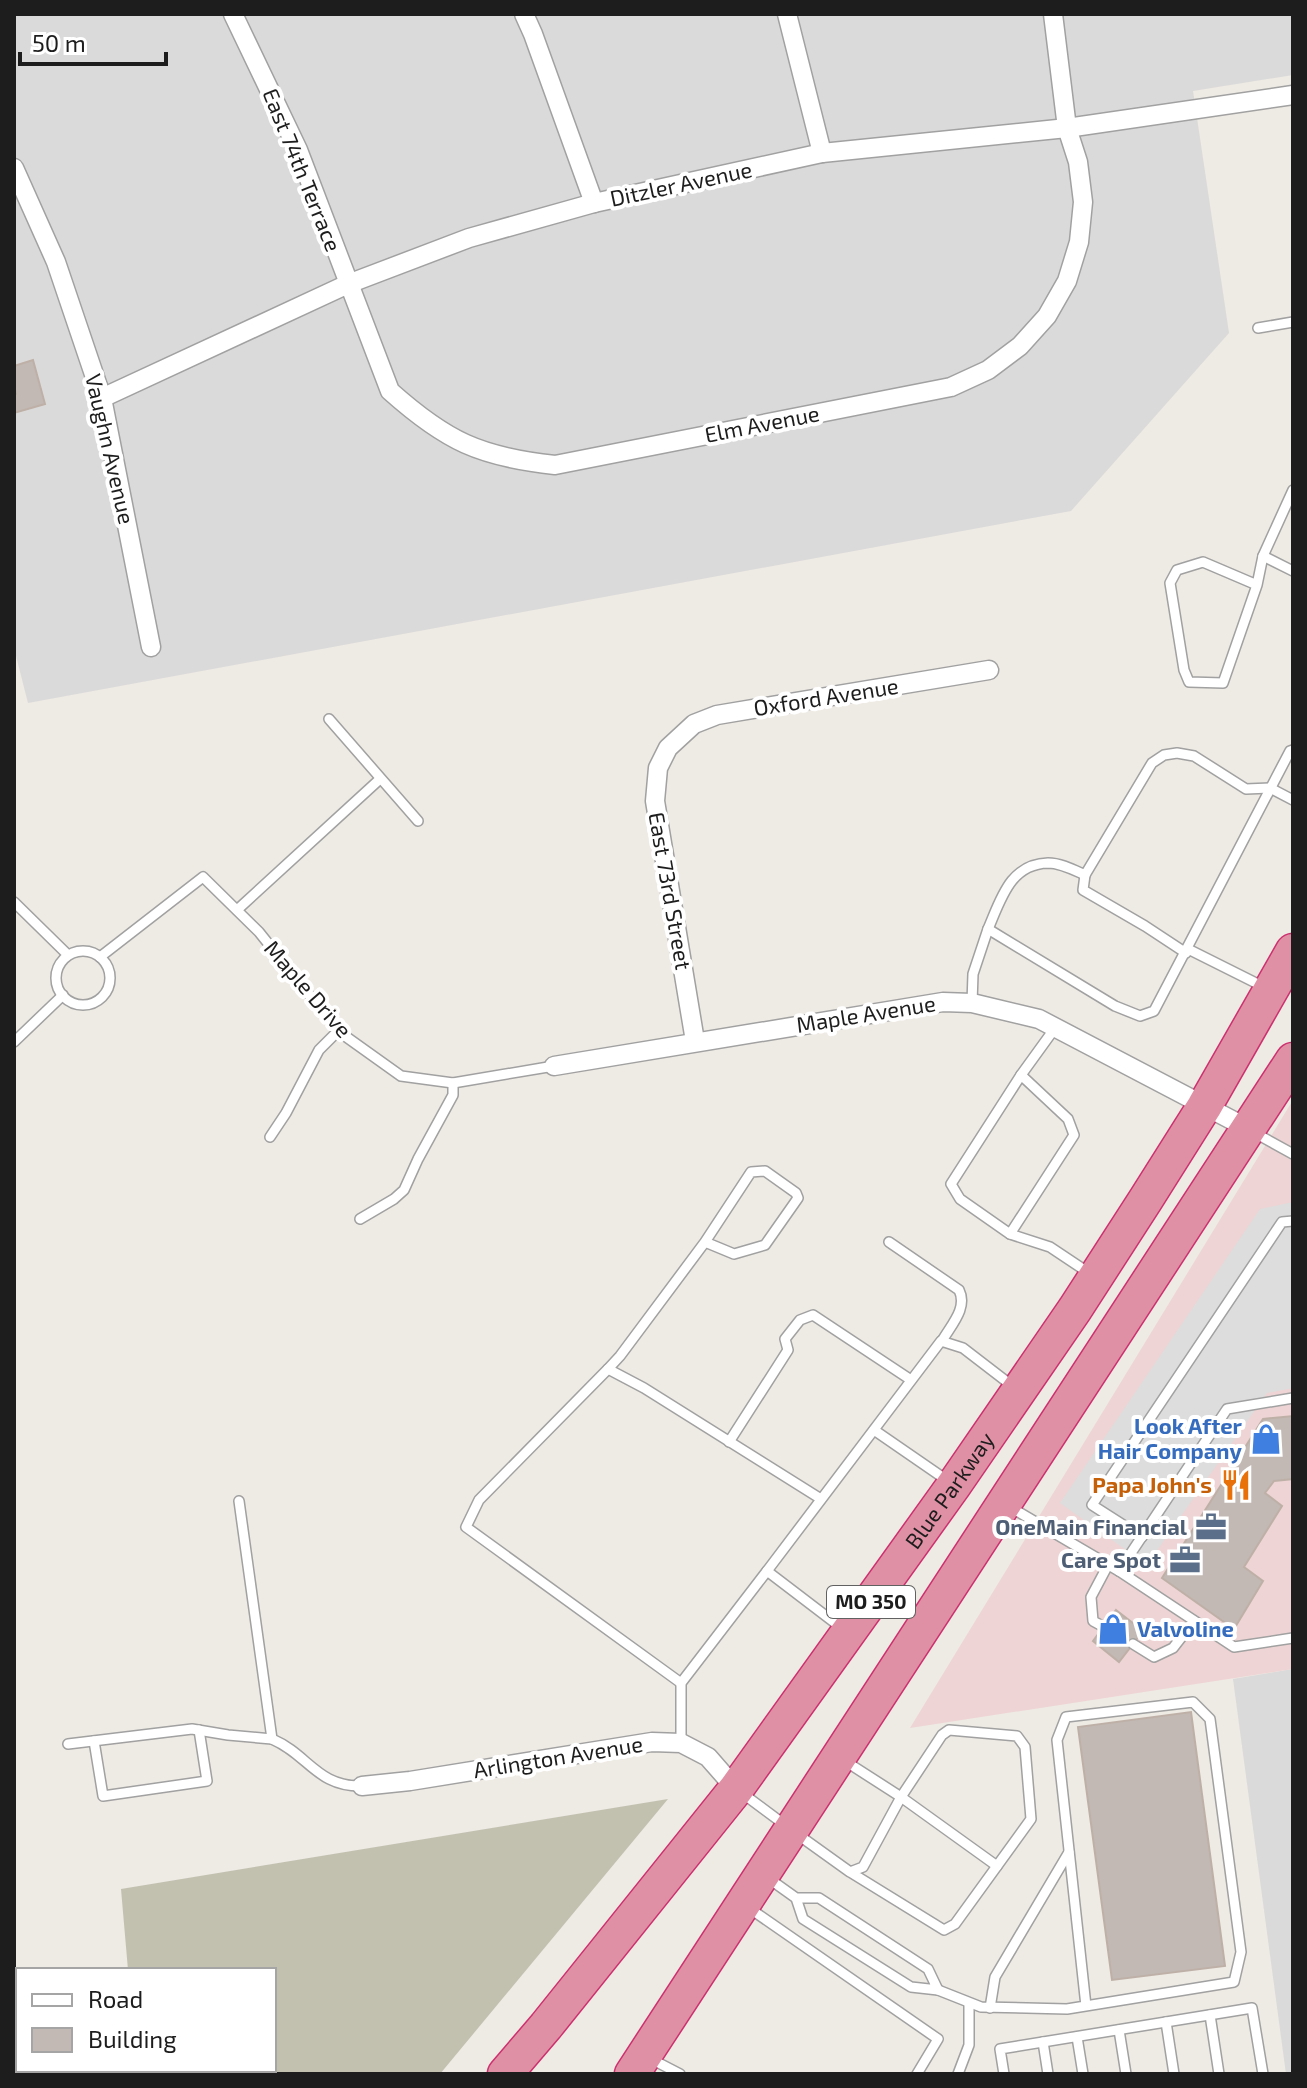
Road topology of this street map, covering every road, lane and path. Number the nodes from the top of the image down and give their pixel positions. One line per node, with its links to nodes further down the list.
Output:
1 (233, 14): 10 (street, East 74th Terrace)
2 (524, 14): 9 (street)
3 (787, 14): 7 (street)
4 (1053, 14): 6 (street)
5 (1293, 95): 6 (street, Ditzler Avenue)
6 (1067, 128): 7 (street, Ditzler Avenue); 10 (street, Elm Avenue)
7 (822, 153): 9 (street, Ditzler Avenue)
8 (14, 168): 13 (street, Vaughn Avenue)
9 (594, 203): 10 (street, Ditzler Avenue)
10 (348, 284): 13 (street, Ditzler Avenue)
11 (1293, 322): 12 (lane)
12 (1258, 328)
13 (102, 398): 18 (street, Vaughn Avenue)
14 (1293, 490): 15 (lane)
15 (1263, 556): 16 (lane); 17 (lane)
16 (1293, 571)
17 (1257, 585): 17 (lane)
18 (151, 647)
19 (989, 670): 21 (street, Oxford Avenue)
20 (329, 719): 23 (lane)
21 (672, 744): 40 (street, East 73rd Street)
22 (1293, 750): 24 (lane)
23 (380, 779): 26 (lane); 29 (lane)
24 (1270, 788): 25 (lane); 27 (lane); 31 (lane)
25 (1293, 800)
26 (418, 821)
27 (1085, 875): 30 (lane); 31 (lane)
28 (14, 902): 33 (lane)
29 (237, 910): 34 (lane, Maple Drive); 39 (lane, Maple Drive)
30 (988, 929): 31 (lane); 37 (lane)
31 (1187, 951): 35 (lane)
32 (1293, 951): 35 (highway, Blue Parkway / MO 350)
33 (68, 955): 34 (lane); 36 (lane)
34 (100, 957): 36 (lane)
35 (1270, 991): 46 (highway, Blue Parkway / MO 350)
36 (63, 995): 41 (lane)
37 (972, 1003): 38 (street, Maple Avenue); 40 (street, Maple Avenue)
38 (1055, 1028): 44 (lane); 46 (street, Maple Avenue)
39 (338, 1031): 45 (lane, Maple Drive); 48 (lane)
40 (695, 1041): 43 (street, Maple Avenue)
41 (14, 1042)
42 (1293, 1060): 47 (highway, MO 350)
43 (554, 1066): 45 (lane, Maple Drive)
44 (1021, 1075): 52 (lane); 52 (lane)
45 (453, 1083): 50 (lane)
46 (1204, 1107): 47 (street, Maple Avenue); 55 (highway, Blue Parkway / MO 350)
47 (1249, 1129): 49 (lane); 66 (highway, MO 350)
48 (270, 1137)
49 (1293, 1154)
50 (360, 1219)
51 (1293, 1221): 67 (lane)
52 (1010, 1234): 55 (lane)
53 (705, 1242): 53 (lane); 57 (lane)
54 (889, 1242): 56 (lane)
55 (1095, 1278): 59 (highway, Blue Parkway / MO 350)
56 (942, 1341): 58 (lane); 59 (lane)
57 (608, 1369): 62 (lane); 76 (lane)
58 (911, 1380): 61 (lane); 62 (lane)
59 (1019, 1391): 63 (highway, Blue Parkway / MO 350)
60 (1293, 1398): 67 (lane)
61 (874, 1430): 63 (lane); 64 (lane)
62 (729, 1442): 64 (lane)
63 (954, 1485): 73 (highway, Blue Parkway / MO 350)
64 (821, 1499): 69 (lane)
65 (239, 1501): 78 (lane)
66 (1004, 1503): 68 (lane); 82 (highway, MO 350)
67 (1142, 1537): 70 (lane)
68 (1108, 1565): 70 (lane); 72 (lane)
69 (767, 1571): 73 (lane); 76 (lane)
70 (1119, 1571): 71 (lane)
71 (1194, 1621): 74 (lane); 75 (lane)
72 (1104, 1627)
73 (849, 1634): 84 (highway, Blue Parkway / MO 350)
74 (1293, 1638)
75 (1133, 1644)
76 (681, 1683): 80 (lane)
77 (199, 1730): 78 (lane); 79 (lane); 79 (lane)
78 (272, 1739): 83 (lane)
79 (94, 1741): 81 (lane)
80 (681, 1743): 83 (street, Arlington Avenue); 84 (street)
81 (68, 1744)
82 (839, 1757): 85 (lane); 86 (highway, MO 350)
83 (362, 1786)
84 (736, 1789): 86 (lane); 103 (highway, Blue Parkway / MO 350)
85 (901, 1797): 88 (lane); 88 (lane); 89 (lane)
86 (791, 1829): 89 (lane); 90 (highway, MO 350)
87 (1069, 1852): 95 (lane); 95 (lane); 96 (lane)
88 (997, 1866): 89 (lane)
89 (850, 1872)
90 (762, 1874): 91 (lane); 92 (highway, MO 350)
91 (796, 1898): 93 (lane); 93 (lane)
92 (742, 1904): 102 (highway, MO 350); 105 (lane)
93 (938, 1990): 94 (lane)
94 (969, 2003): 96 (lane); 106 (lane)
95 (1086, 2006): 96 (lane)
96 (990, 2008)
97 (1210, 2015): 98 (lane); 112 (lane); 113 (lane)
98 (1166, 2022): 99 (lane); 111 (lane)
99 (1119, 2030): 100 (lane); 110 (lane)
100 (1077, 2037): 101 (lane); 109 (lane)
101 (1043, 2042): 107 (lane); 108 (lane)
102 (638, 2065): 104 (lane)
103 (505, 2074)
104 (680, 2074)
105 (917, 2074)
106 (958, 2074)
107 (1004, 2074)
108 (1048, 2074)
109 (1083, 2074)
110 (1126, 2074)
111 (1174, 2074)
112 (1219, 2074)
113 (1263, 2074)

